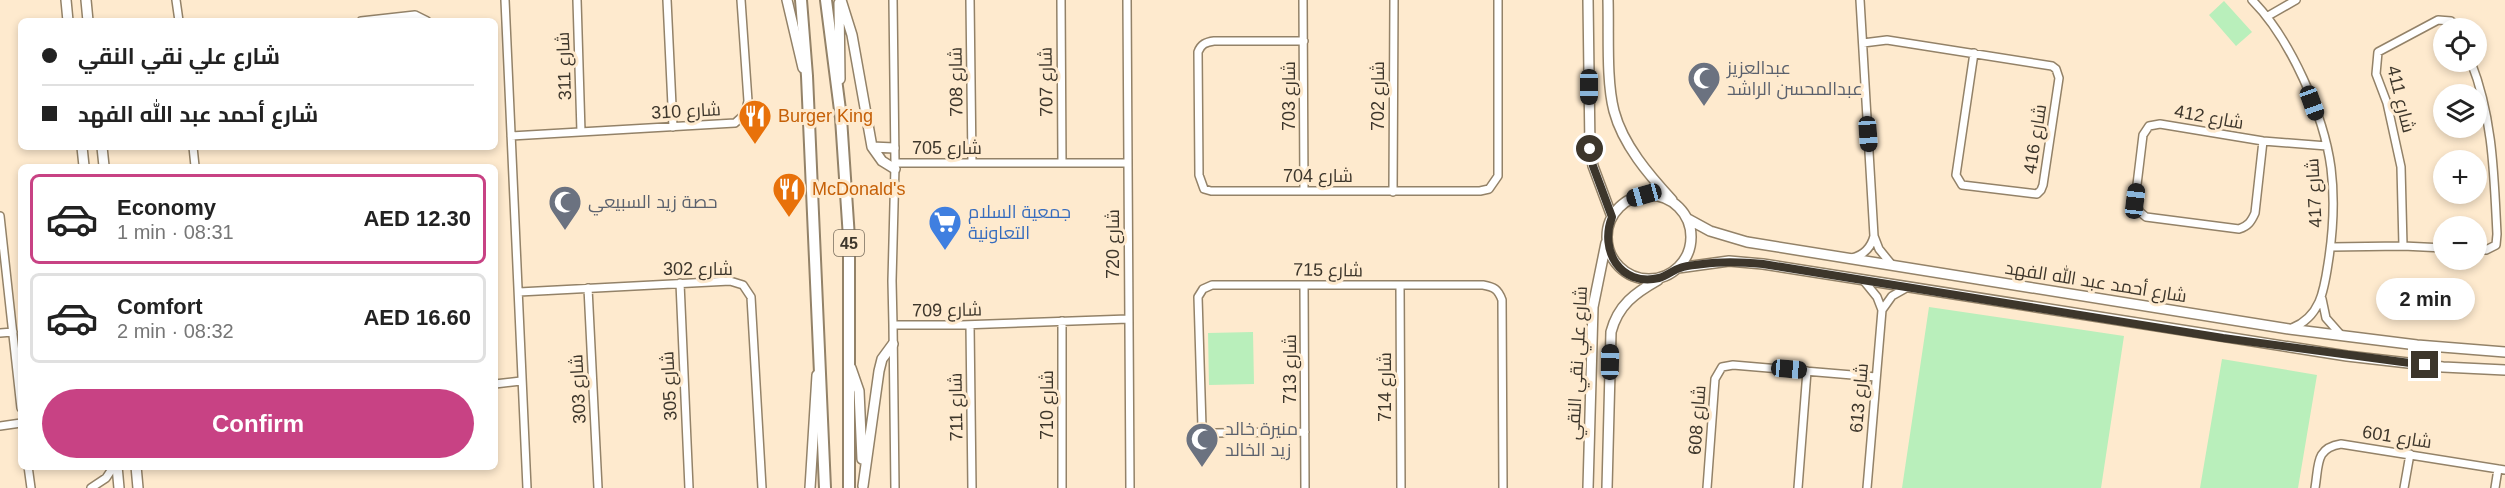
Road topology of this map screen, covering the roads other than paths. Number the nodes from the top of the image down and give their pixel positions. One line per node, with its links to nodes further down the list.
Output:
1 (66, 0): 25 (street)
2 (176, 0): 27 (street)
3 (505, 0): 39 (street)
4 (577, 0): 38 (street, شارع 311)
5 (667, 0): 37 (street)
6 (741, 0): 37 (street, شارع 310)
7 (787, 0): 35 (street)
8 (801, 0): 35 (main road, 45)
9 (826, 0): 36 (main road, 45)
10 (840, 0): 36 (street); 42 (street)
11 (893, 0): 43 (street, شارع 705)
12 (970, 0): 44 (street, شارع 708)
13 (1061, 0): 45 (street, شارع 707)
14 (1127, 0): 46 (street, شارع 720)
15 (1303, 0): 31 (street, شارع 703)
16 (1394, 0): 49 (street, شارع 702)
17 (1498, 0): 49 (street, شارع 704)
18 (1588, 0): 52 (street)
19 (1608, 0): 50 (street)
20 (1860, 0): 32 (street)
21 (2252, 0): 24 (street, شارع 417)
22 (2296, 0): 24 (street)
23 (87, 1): 26 (street)
24 (2268, 16): 41 (street, شارع 417)
25 (68, 18)
26 (88, 18)
27 (179, 18)
28 (388, 18): 29 (street)
29 (421, 18)
30 (2433, 23): 56 (street, شارع 411)
31 (1304, 40): 48 (street, شارع 703); 48 (street, شارع 704)
32 (1863, 43): 33 (street, شارع 416); 54 (street)
33 (1974, 53): 33 (street, شارع 416)
34 (2474, 72): 59 (street)
35 (807, 76): 87 (main road, 45)
36 (841, 118): 88 (main road, 45)
37 (673, 127): 38 (street, شارع 310)
38 (581, 132): 39 (street, شارع 310)
39 (511, 136): 70 (street)
40 (2264, 141): 40 (street, شارع 412); 41 (street, شارع 412)
41 (2327, 146): 57 (street, شارع 417)
42 (872, 147): 43 (street); 47 (street)
43 (894, 148): 47 (street, شارع 705)
44 (972, 164): 45 (street, شارع 705); 47 (street, شارع 705)
45 (1062, 164): 46 (street, شارع 705)
46 (1128, 164): 76 (street, شارع 720)
47 (895, 166): 79 (street)
48 (1304, 191): 49 (street, شارع 704)
49 (1393, 192)
50 (1680, 208): 52 (street); 53 (street)
51 (0, 216): 82 (street)
52 (1612, 217): 55 (street)
53 (1688, 219): 60 (street, شارع أحمد عبد الله الفهد); 62 (street)
54 (1874, 236): 60 (street); 61 (street)
55 (1607, 241): 63 (street); 123 (street, شارع علي نقي النقي)
56 (2403, 246): 57 (street); 58 (street)
57 (2331, 247): 71 (street, شارع 417)
58 (2433, 247)
59 (2487, 250)
60 (1851, 259): 61 (street, شارع أحمد عبد الله الفهد)
61 (1892, 265): 72 (street, شارع أحمد عبد الله الفهد)
62 (1678, 268): 63 (street); 64 (street, شارع أحمد عبد الله الفهد)
63 (1661, 278): 124 (street, شارع علي نقي النقي)
64 (1864, 281): 68 (street, شارع أحمد عبد الله الفهد); 74 (street)
65 (680, 283): 69 (street, شارع 302); 111 (street, شارع 305); 112 (street, شارع 302)
66 (1304, 285): 67 (street, شارع 715); 97 (street, شارع 713); 97 (street, شارع 715)
67 (1400, 286): 121 (street, شارع 714); 122 (street, شارع 715)
68 (1908, 287): 74 (street); 75 (street, شارع أحمد عبد الله الفهد)
69 (588, 288): 70 (street, شارع 302); 110 (street, شارع 303)
70 (519, 292): 93 (street)
71 (2322, 296): 81 (street, شارع 417); 84 (street, شارع 417)
72 (2090, 297): 73 (street, شارع أحمد عبد الله الفهد); 75 (street)
73 (2108, 300): 77 (street); 81 (street, شارع أحمد عبد الله الفهد)
74 (1882, 310): 91 (street, شارع 613)
75 (2087, 316): 77 (street, شارع أحمد عبد الله الفهد)
76 (1128, 319): 78 (street, شارع 709); 119 (street, شارع 720)
77 (2106, 319): 89 (street, شارع أحمد عبد الله الفهد)
78 (1062, 321): 80 (street, شارع 709); 118 (street, شارع 710)
79 (893, 325): 80 (street, شارع 709); 85 (street, شارع 709)
80 (970, 325): 117 (street, شارع 711)
81 (2289, 329): 84 (street, شارع أحمد عبد الله الفهد)
82 (13, 332): 83 (street); 92 (street)
83 (0, 333)
84 (2343, 337): 86 (street, شارع أحمد عبد الله الفهد)
85 (893, 344): 104 (street); 116 (street, شارع 709)
86 (2505, 352)
87 (820, 364): 113 (street); 114 (main road, 45)
88 (851, 368): 104 (street); 115 (main road, 45)
89 (2505, 370)
90 (1807, 371): 91 (street, شارع 608); 125 (street, شارع 608); 126 (street)
91 (1876, 376): 127 (street, شارع 613)
92 (18, 380)
93 (521, 381): 94 (street); 109 (street)
94 (498, 384)
95 (18, 423): 96 (street)
96 (0, 426)
97 (1305, 432): 120 (street, شارع 713)
98 (2410, 454): 103 (street, شارع 601); 128 (street, شارع 601); 129 (street)
99 (29, 470): 105 (street)
100 (113, 470): 106 (street)
101 (117, 470): 107 (street)
102 (136, 470): 108 (street)
103 (2502, 470): 130 (street)
104 (863, 487)
105 (31, 488)
106 (91, 488)
107 (119, 488)
108 (138, 488)
109 (527, 488)
110 (598, 488)
111 (689, 488)
112 (762, 488)
113 (810, 488)
114 (825, 488)
115 (849, 488)
116 (895, 488)
117 (972, 488)
118 (1062, 488)
119 (1130, 488)
120 (1305, 488)
121 (1401, 488)
122 (1503, 488)
123 (1588, 488)
124 (1607, 488)
125 (1707, 488)
126 (1797, 488)
127 (1867, 488)
128 (2315, 488)
129 (2404, 488)
130 (2495, 488)

